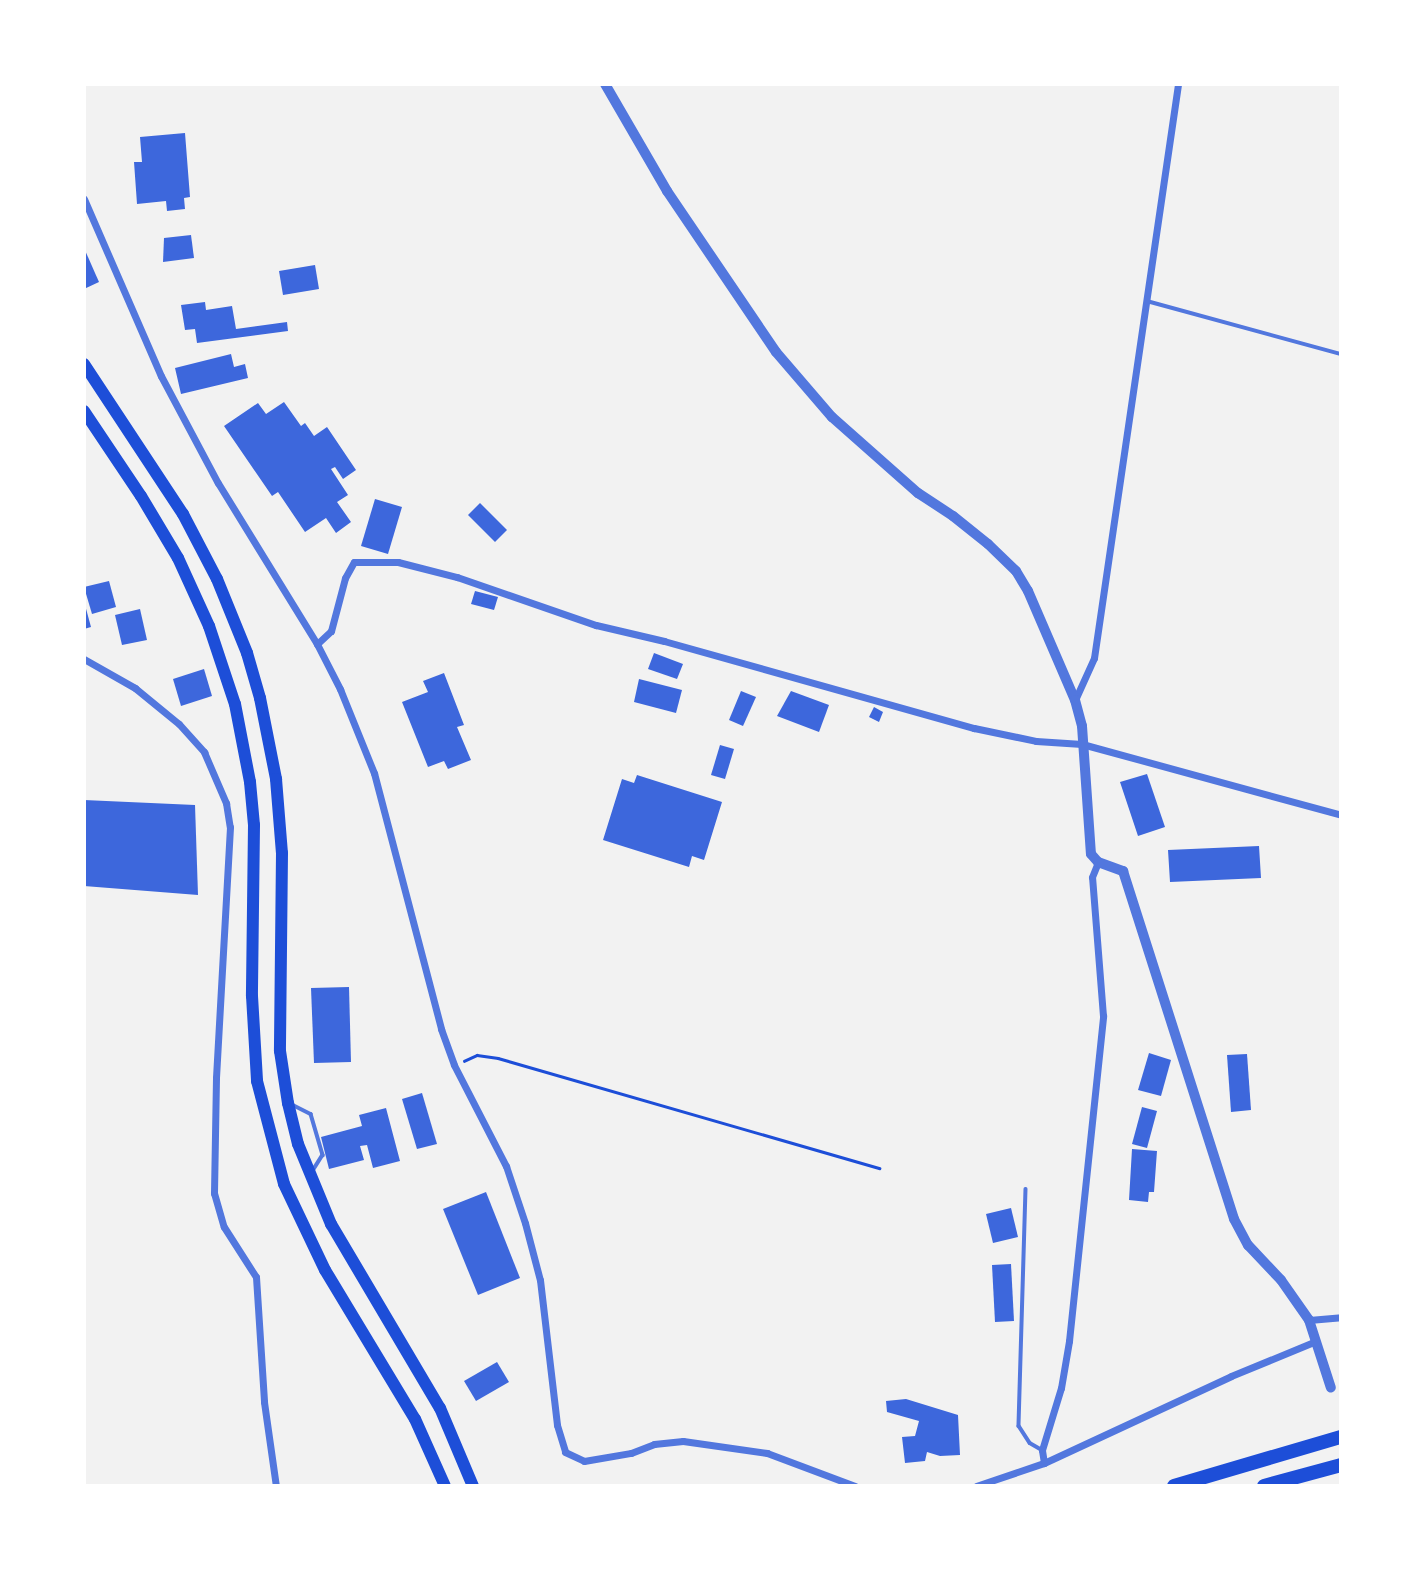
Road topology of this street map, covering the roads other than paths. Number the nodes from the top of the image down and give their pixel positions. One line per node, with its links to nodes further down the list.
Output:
1 (605, 84): 10 (street)
2 (1178, 84): 4 (street)
3 (84, 199): 8 (street)
4 (1147, 301): 5 (lane); 10 (street)
5 (1341, 354)
6 (84, 364): 14 (main road)
7 (84, 411): 26 (main road)
8 (317, 644): 11 (street); 28 (street)
9 (84, 659): 25 (street)
10 (1075, 700): 11 (street)
11 (1082, 744): 12 (street); 13 (street)
12 (1341, 815)
13 (1097, 863): 18 (street); 22 (street)
14 (288, 1103): 15 (main road); 15 (lane)
15 (309, 1175): 27 (main road)
16 (1026, 1189): 22 (lane)
17 (1341, 1317): 18 (street)
18 (1309, 1320): 19 (street)
19 (1314, 1342): 20 (street); 23 (street)
20 (1331, 1388)
21 (1341, 1437): 30 (highway)
22 (1042, 1450): 23 (street)
23 (1044, 1463): 29 (street)
24 (1341, 1465): 31 (highway)
25 (276, 1486)
26 (445, 1486)
27 (472, 1486)
28 (855, 1486)
29 (976, 1486)
30 (1174, 1486)
31 (1264, 1486)

